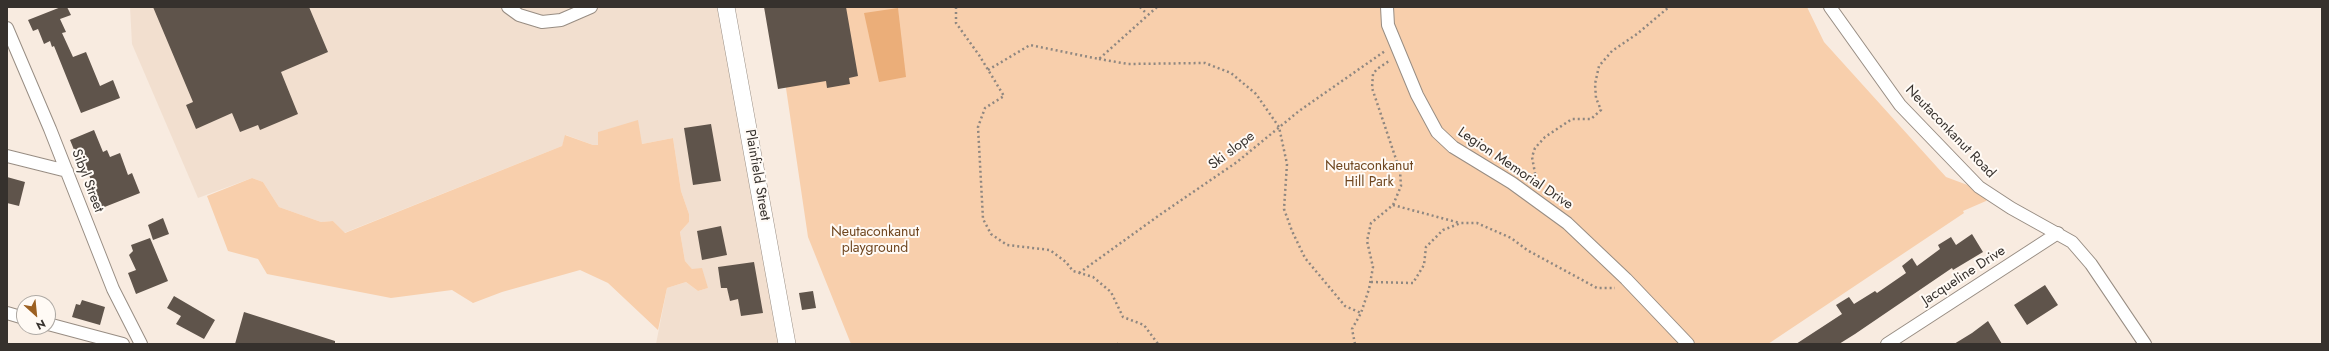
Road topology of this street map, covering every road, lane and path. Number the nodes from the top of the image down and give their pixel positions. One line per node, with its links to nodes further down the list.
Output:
1 (508, 7): 2 (street)
2 (591, 7)
3 (726, 7): 30 (main road, Plainfield Street)
4 (956, 7): 15 (path)
5 (1140, 7): 10 (path)
6 (1157, 7): 10 (path)
7 (1387, 7): 12 (street, Legion Memorial Drive)
8 (1669, 7): 20 (path)
9 (1830, 7): 22 (street, Neutaconkanut Road)
10 (1147, 14): 13 (path)
11 (7, 28): 18 (street, Sibyl Street)
12 (1396, 44): 16 (path, Ski slope); 20 (street, Legion Memorial Drive)
13 (1099, 59): 15 (path); 16 (path)
14 (1384, 64): 19 (path)
15 (988, 70): 23 (path)
16 (1279, 127): 23 (path, Ski slope); 26 (path)
17 (7, 156): 18 (street)
18 (67, 172): 29 (street, Sibyl Street)
19 (1393, 205): 21 (path); 25 (path)
20 (1548, 208): 24 (street, Legion Memorial Drive)
21 (1461, 223): 24 (path); 25 (path)
22 (2058, 233): 34 (street, Jacqueline Drive); 35 (street, Neutaconkanut Road)
23 (1079, 273): 31 (path)
24 (1626, 279): 33 (street, Legion Memorial Drive)
25 (1370, 282): 26 (path)
26 (1361, 313): 32 (path)
27 (56, 326): 28 (street)
28 (123, 344)
29 (141, 344)
30 (787, 344)
31 (1158, 344)
32 (1355, 344)
33 (1688, 344)
34 (1886, 344)
35 (2145, 344)

